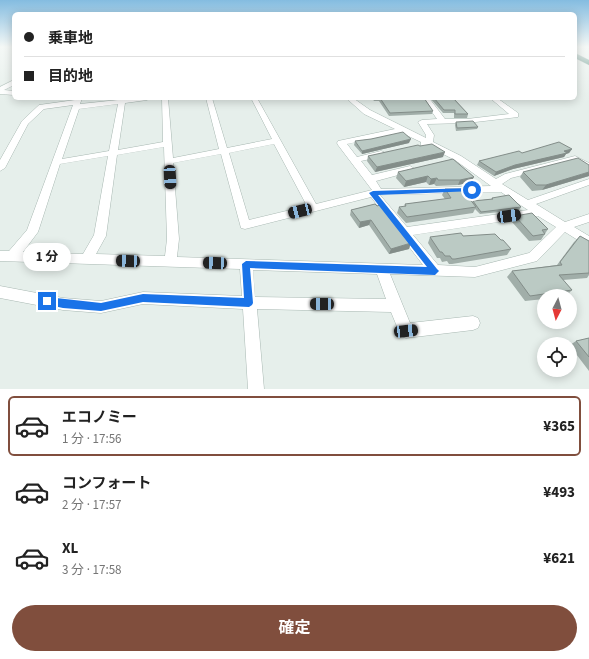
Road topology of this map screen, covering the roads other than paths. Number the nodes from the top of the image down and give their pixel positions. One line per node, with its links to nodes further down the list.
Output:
1 (12, 84): 2 (street)
2 (0, 91): 3 (street)
3 (12, 92)
4 (122, 100): 11 (street); 20 (street)
5 (165, 100): 16 (street)
6 (210, 100): 19 (street)
7 (255, 100): 14 (street)
8 (352, 100): 13 (street)
9 (427, 100): 12 (street)
10 (495, 100): 12 (street)
11 (78, 102): 25 (street); 28 (street)
12 (444, 122): 15 (street)
13 (404, 130): 15 (street); 22 (street)
14 (277, 142): 19 (street); 34 (street)
15 (430, 143): 17 (street); 21 (street)
16 (168, 144): 20 (street); 23 (street)
17 (414, 146)
18 (392, 151): 22 (street)
19 (224, 152): 23 (street); 34 (street)
20 (113, 153): 25 (street); 41 (street)
21 (458, 158): 24 (street); 31 (street)
22 (355, 160): 29 (street)
23 (170, 161): 42 (street)
24 (444, 161)
25 (58, 162): 40 (street)
26 (422, 167): 29 (street)
27 (589, 167): 31 (street)
28 (0, 168)
29 (370, 179): 32 (street)
30 (589, 182): 33 (street)
31 (499, 186): 32 (street); 33 (street)
32 (376, 193): 34 (street); 38 (street)
33 (526, 204): 35 (street)
34 (313, 208)
35 (538, 212): 37 (street); 38 (street)
36 (589, 218): 37 (street)
37 (564, 226): 39 (street); 45 (street)
38 (404, 232): 45 (street)
39 (589, 242)
40 (6, 257): 41 (street)
41 (86, 260): 42 (street)
42 (170, 262): 43 (street)
43 (246, 264): 44 (street); 47 (street)
44 (382, 270): 45 (street); 48 (street)
45 (435, 271)
46 (0, 292): 47 (street)
47 (249, 303): 48 (street); 50 (street)
48 (395, 306): 49 (street)
49 (473, 323)
50 (256, 389)

